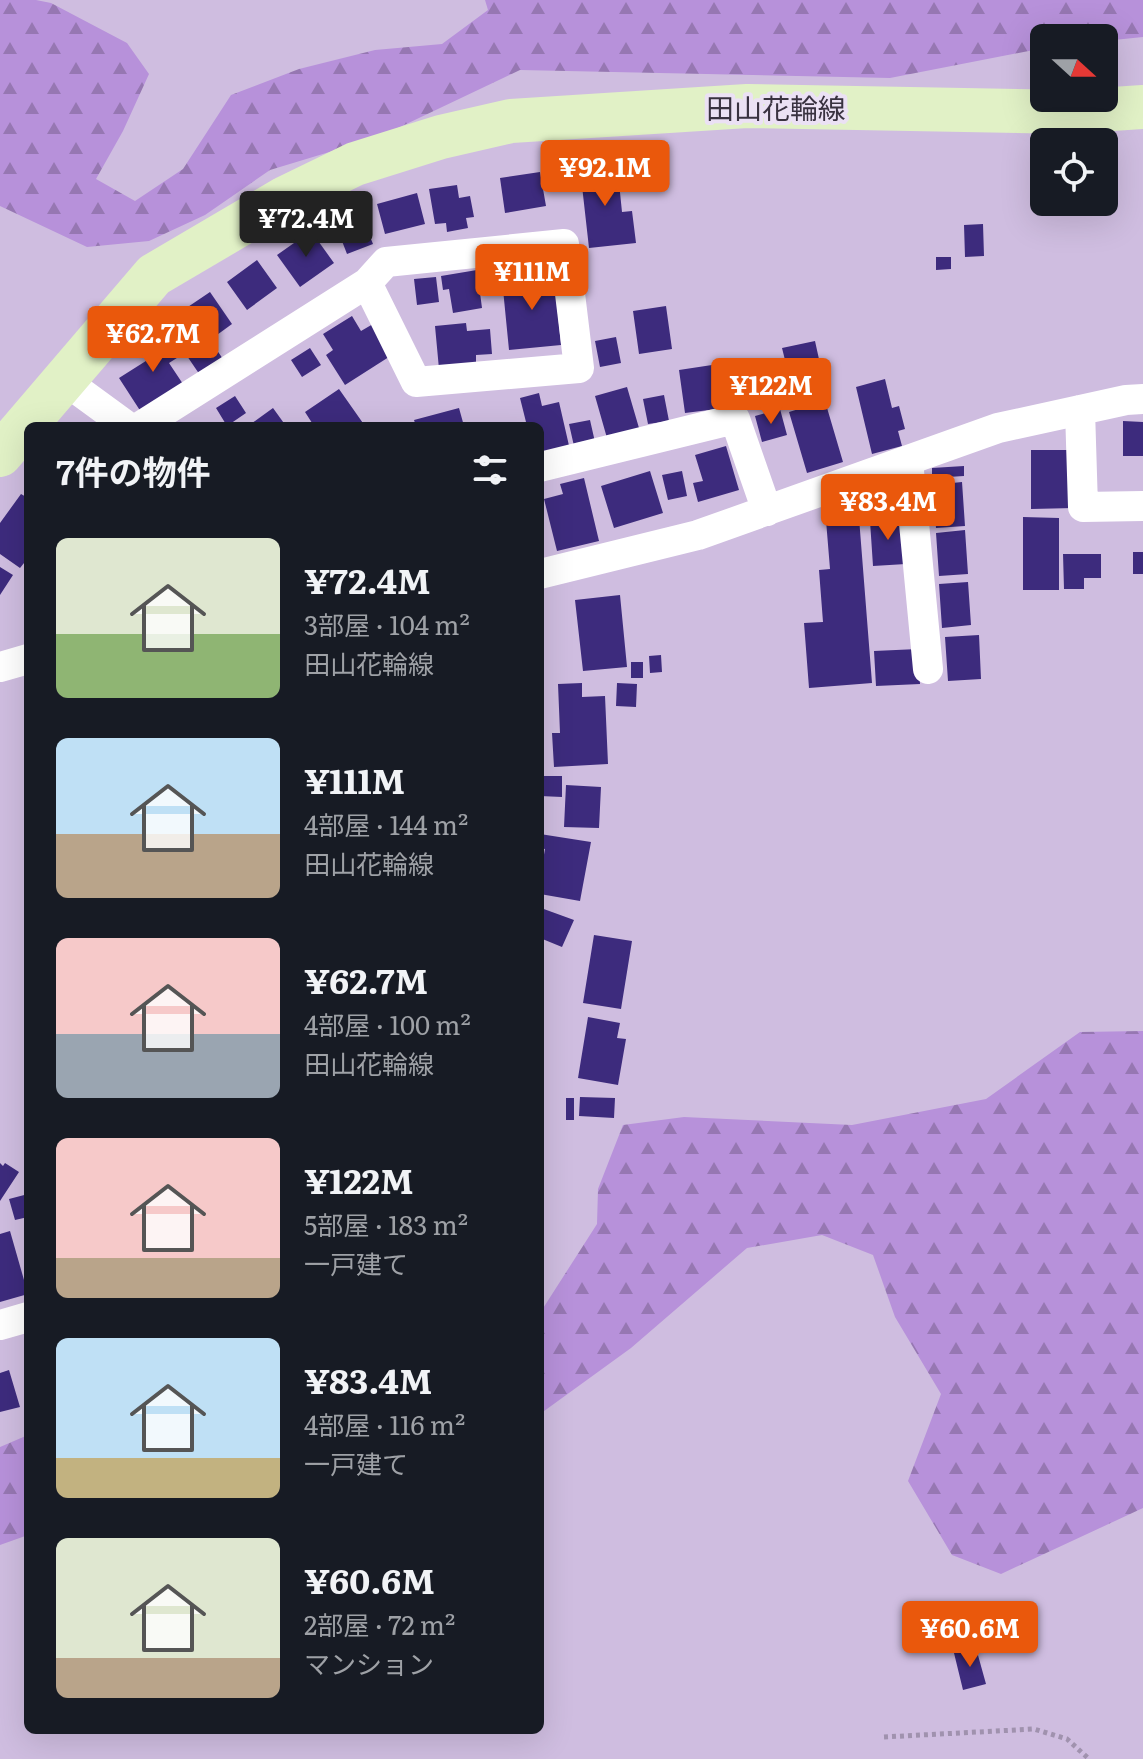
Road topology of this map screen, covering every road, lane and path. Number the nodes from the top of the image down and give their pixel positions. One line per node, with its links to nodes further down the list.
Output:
1 (1143, 107): 3 (main road, 田山花輪線)
2 (367, 283): 2 (street); 8 (street)
3 (64, 380): 6 (main road, 田山花輪線); 7 (street)
4 (1143, 399): 5 (street)
5 (1080, 410): 11 (street); 13 (street)
6 (28, 422)
7 (122, 422)
8 (147, 422)
9 (24, 427): 10 (main road, 田山花輪線)
10 (0, 455)
11 (908, 461): 14 (street); 18 (street)
12 (544, 466): 14 (street)
13 (1143, 506)
14 (767, 511): 15 (street)
15 (544, 573)
16 (24, 660): 17 (street)
17 (0, 667)
18 (928, 669)
19 (24, 1318): 20 (street)
20 (0, 1325)
21 (884, 1737): 22 (path)
22 (1089, 1759)

